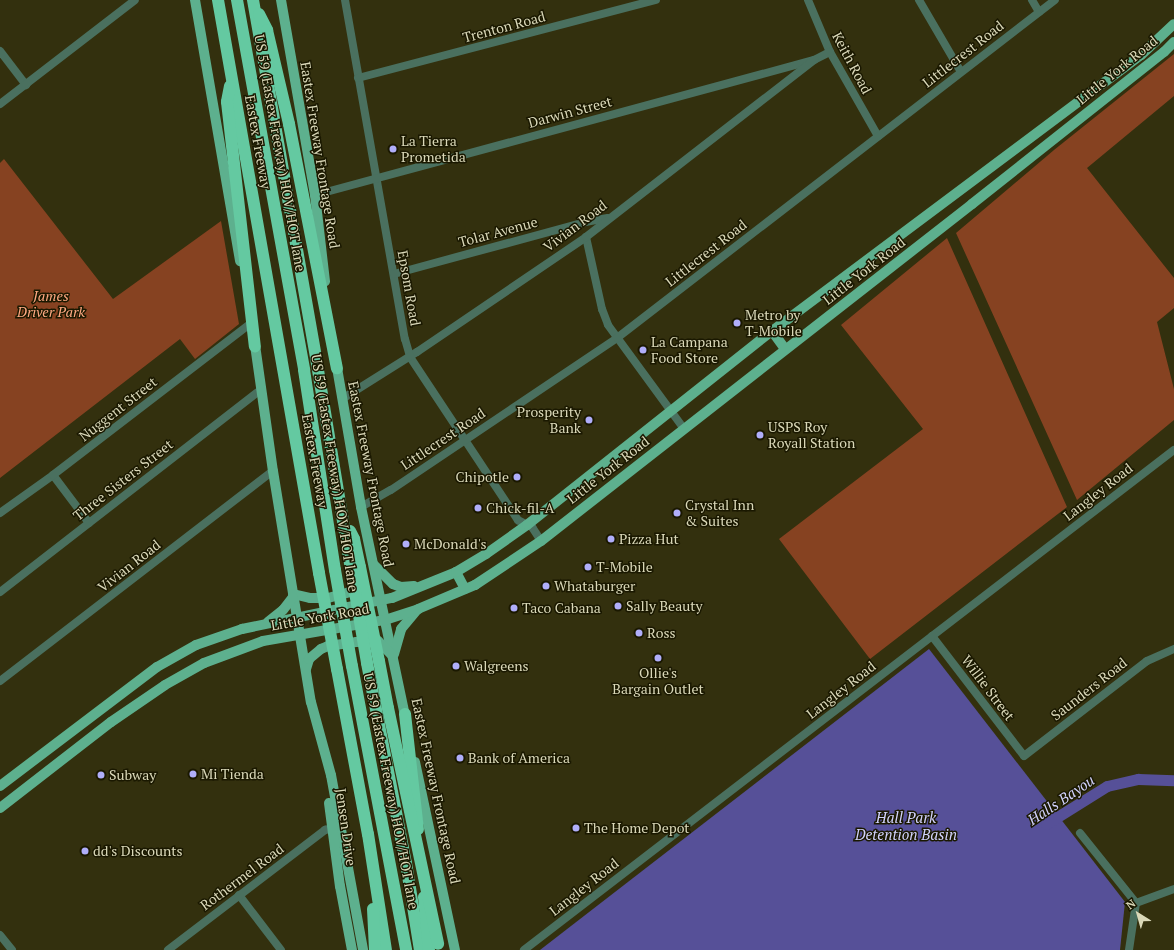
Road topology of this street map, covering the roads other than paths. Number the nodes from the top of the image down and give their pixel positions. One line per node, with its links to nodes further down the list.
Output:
1 (135, 0): 22 (street)
2 (195, 0): 30 (main road)
3 (218, 0): 21 (highway, Eastex Freeway)
4 (237, 0): 90 (highway, US 59 (Eastex Freeway) HOV/HOT lane, bridge)
5 (281, 0): 26 (main road, Eastex Freeway Frontage Road)
6 (345, 0): 20 (street, Epsom Road)
7 (656, 0): 20 (street, Trenton Road)
8 (808, 0): 17 (street, Keith Road)
9 (919, 0): 19 (street)
10 (1032, 0): 13 (street)
11 (1055, 0): 13 (street, Littlecrest Road)
12 (253, 2): 36 (highway); 50 (highway, Eastex Freeway)
13 (1039, 12): 19 (street, Littlecrest Road)
14 (1174, 24): 31 (main road, Little York Road)
15 (1174, 42): 34 (main road, Little York Road)
16 (0, 51): 22 (street)
17 (830, 52): 18 (street, Darwin Street); 24 (street, Keith Road)
18 (814, 60): 25 (street, Darwin Street); 27 (street, Vivian Road)
19 (961, 72): 24 (street, Littlecrest Road)
20 (358, 78): 25 (street, Epsom Road)
21 (232, 79): 33 (highway); 77 (highway, Eastex Freeway, bridge)
22 (26, 84): 23 (street)
23 (0, 104)
24 (878, 136): 32 (street, Littlecrest Road)
25 (376, 177): 26 (street, Darwin Street); 29 (street, Epsom Road)
26 (315, 195): 36 (main road, Eastex Freeway Frontage Road)
27 (609, 218): 28 (street, Vivian Road); 29 (street, Tolar Avenue)
28 (586, 237): 32 (street); 35 (street, Vivian Road)
29 (394, 274): 35 (street, Epsom Road)
30 (251, 323): 33 (main road); 44 (street, Nuggent Street)
31 (772, 331): 34 (main road); 39 (main road, Little York Road)
32 (617, 338): 39 (street); 41 (street, Littlecrest Road)
33 (255, 346): 37 (main road)
34 (786, 349): 40 (main road, Little York Road)
35 (410, 357): 38 (street, Vivian Road); 41 (street, Epsom Road)
36 (337, 368): 38 (main road, Eastex Freeway Frontage Road)
37 (262, 389): 43 (main road); 47 (street, Three Sisters Street)
38 (342, 399): 45 (main road, Eastex Freeway Frontage Road)
39 (671, 411): 40 (street); 48 (main road, Little York Road)
40 (684, 429): 49 (main road, Little York Road)
41 (465, 440): 45 (street, Littlecrest Road); 48 (street, Epsom Road)
42 (1174, 450): 63 (street, Langley Road)
43 (273, 471): 56 (main road); 67 (street, Vivian Road)
44 (53, 475): 46 (street, Nuggent Street); 47 (street)
45 (361, 508): 51 (main road, Eastex Freeway Frontage Road)
46 (0, 514)
47 (89, 523): 55 (street, Three Sisters Street)
48 (526, 524): 49 (street, Epsom Road); 52 (main road, Little York Road)
49 (540, 540): 54 (main road, Little York Road)
50 (356, 568): 82 (highway, bridge); 91 (highway, Eastex Freeway, bridge)
51 (374, 569): 53 (main road); 56 (main road); 57 (main road, Eastex Freeway Frontage Road)
52 (456, 572): 53 (main road, Little York Road); 54 (main road)
53 (424, 585): 57 (main road, Little York Road)
54 (465, 590): 58 (main road, Little York Road)
55 (0, 592)
56 (293, 595): 59 (main road); 61 (main road)
57 (381, 600): 59 (main road, Little York Road); 60 (main road, Eastex Freeway Frontage Road)
58 (418, 610): 60 (main road, Little York Road); 65 (main road)
59 (297, 617): 61 (main road, Little York Road); 62 (main road)
60 (385, 620): 62 (main road, Little York Road); 65 (main road, Eastex Freeway Frontage Road)
61 (266, 624): 68 (main road, Little York Road)
62 (300, 635): 66 (main road); 71 (main road, Little York Road)
63 (932, 636): 72 (street, Willie Street); 93 (street, Langley Road)
64 (1174, 649): 72 (street, Saunders Road)
65 (393, 656): 66 (main road); 70 (main road, Eastex Freeway Frontage Road)
66 (306, 669): 69 (main road)
67 (0, 681)
68 (103, 707): 71 (main road); 73 (main road, Little York Road)
69 (313, 709): 75 (main road, Jensen Drive); 87 (main road)
70 (405, 714): 82 (highway); 92 (main road, Eastex Freeway Frontage Road)
71 (111, 722): 74 (main road, Little York Road)
72 (1024, 756)
73 (0, 786)
74 (0, 808)
75 (333, 828): 79 (street, Rothermel Road); 86 (main road, Jensen Drive)
76 (1080, 833): 80 (street)
77 (368, 834): 88 (highway); 89 (highway, Eastex Freeway)
78 (1174, 888): 80 (street)
79 (239, 895): 84 (street, Rothermel Road); 85 (street)
80 (1136, 903): 94 (street)
81 (0, 935): 83 (street)
82 (435, 948)
83 (12, 950)
84 (168, 950)
85 (282, 950)
86 (352, 950)
87 (363, 950)
88 (375, 950)
89 (386, 950)
90 (406, 950)
91 (420, 950)
92 (455, 950)
93 (524, 950)
94 (1129, 950)

